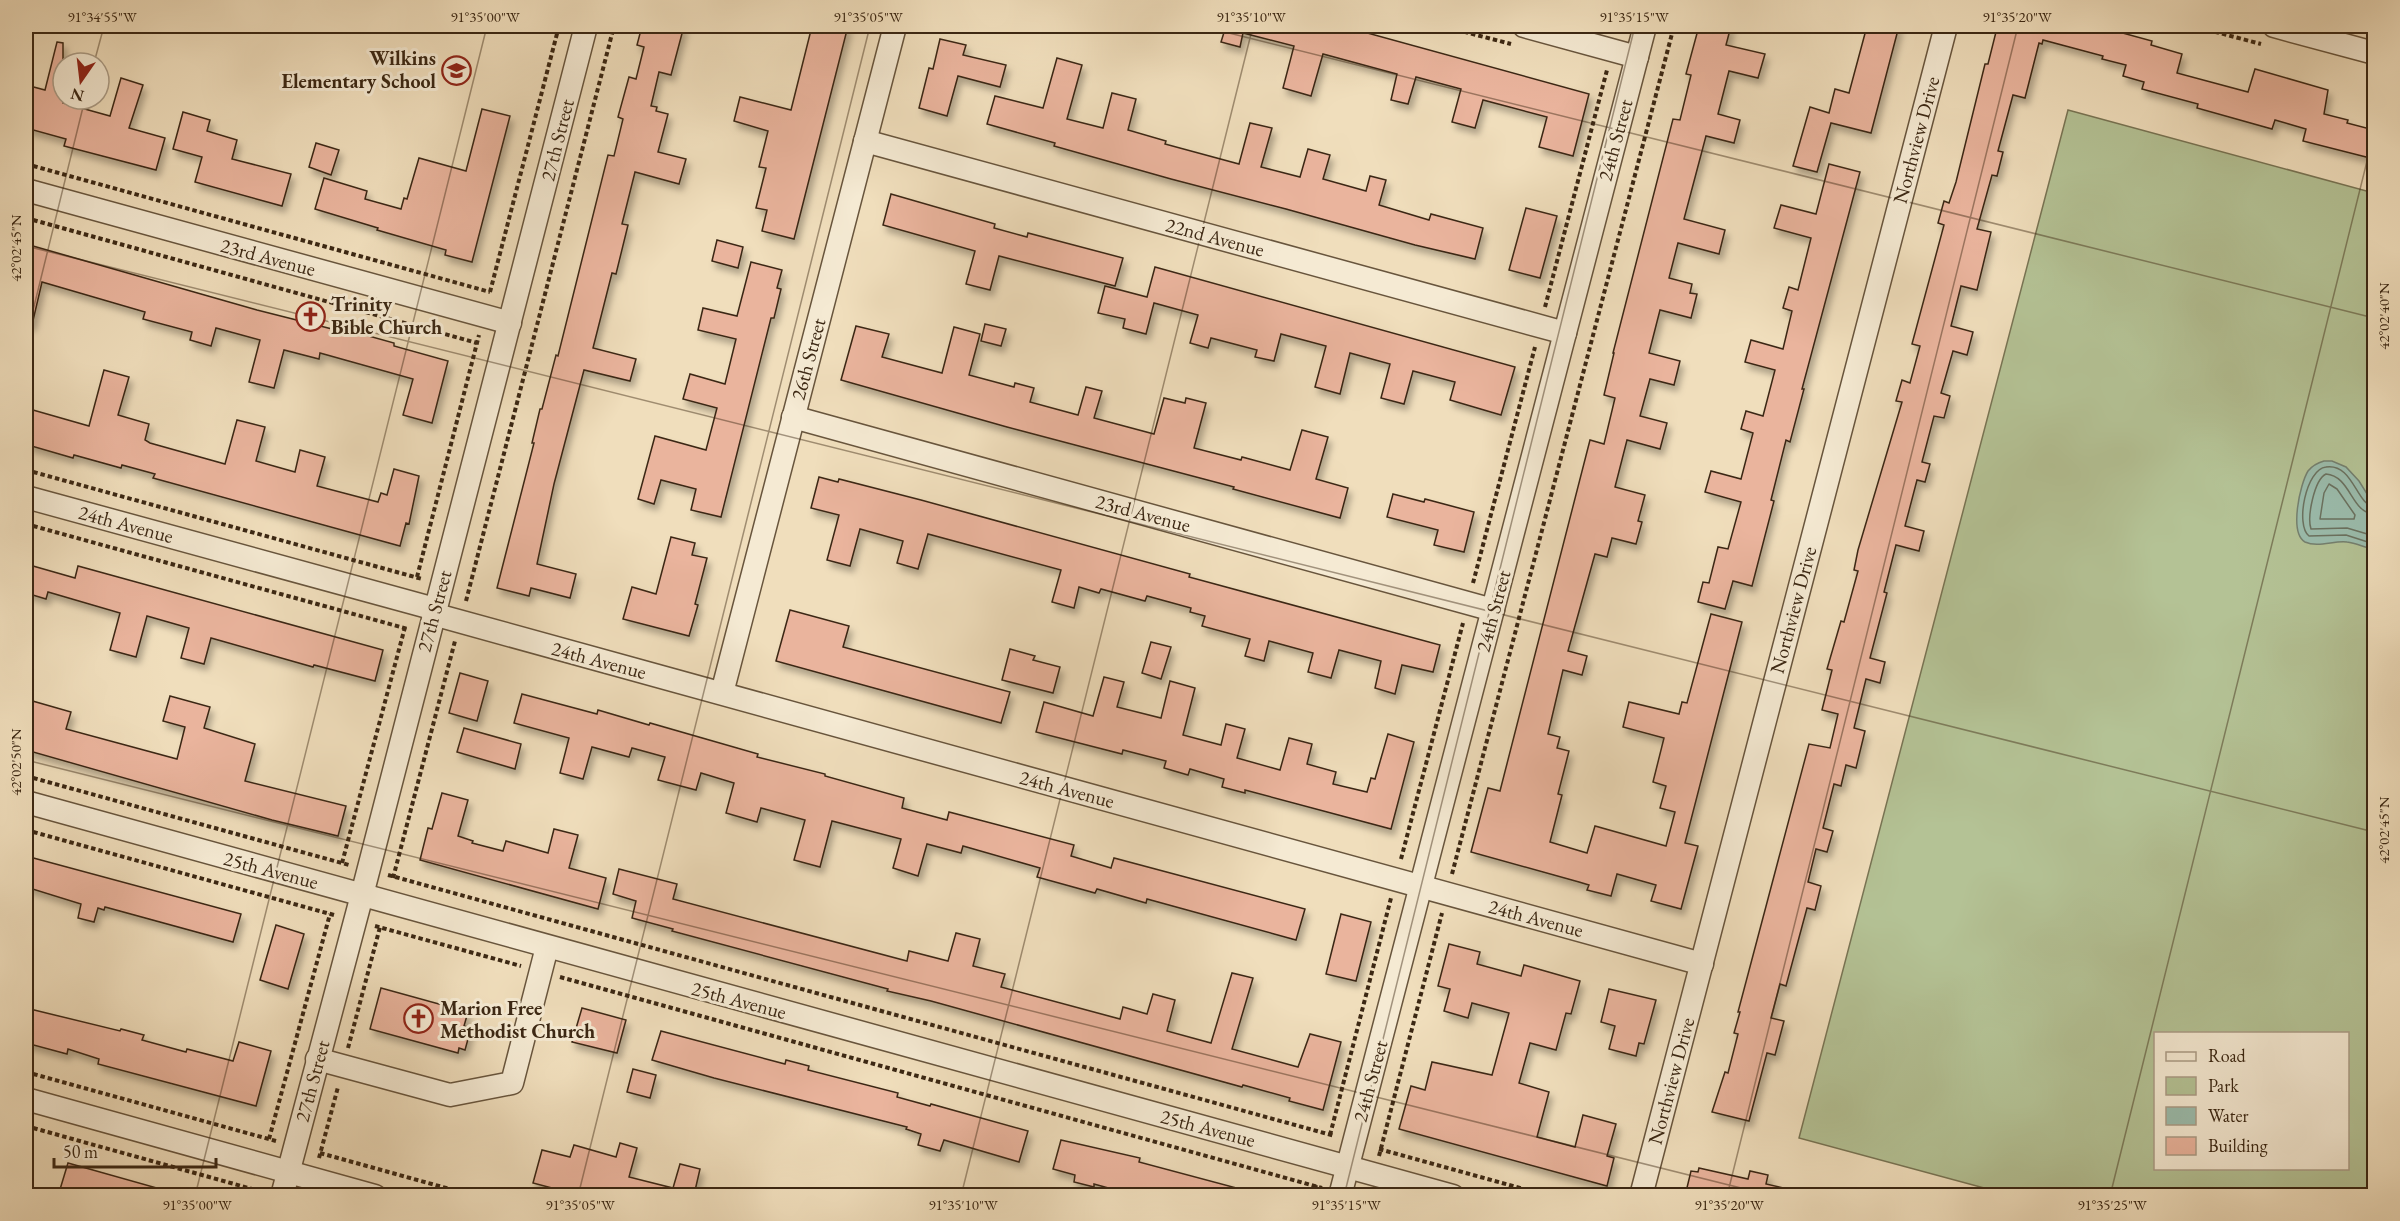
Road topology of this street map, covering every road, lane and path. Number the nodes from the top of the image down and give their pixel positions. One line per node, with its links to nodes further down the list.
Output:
1 (559, 26): 17 (path)
2 (586, 26): 20 (street, 27th Street)
3 (614, 26): 33 (path)
4 (894, 26): 13 (street, 26th Street)
5 (1524, 26): 11 (street)
6 (1645, 26): 11 (street, 24th Street)
7 (1674, 26): 51 (path)
8 (1946, 26): 64 (street, Northview Drive)
9 (2274, 26): 10 (street)
10 (2374, 53)
11 (1637, 57): 22 (street, 24th Street)
12 (1608, 64): 19 (path)
13 (865, 141): 22 (street, 22nd Avenue); 25 (street, 26th Street)
14 (26, 164): 17 (path)
15 (26, 190): 20 (street, 23rd Avenue)
16 (26, 218): 24 (path)
17 (490, 292): 18 (path)
18 (489, 298)
19 (1543, 313)
20 (510, 323): 35 (street, 27th Street)
21 (480, 331): 24 (path)
22 (1565, 333): 34 (street, 24th Street)
23 (1537, 339): 32 (path)
24 (477, 343): 29 (path)
25 (793, 417): 34 (street, 23rd Avenue); 41 (street, 26th Street)
26 (26, 470): 29 (path)
27 (26, 496): 35 (street, 24th Avenue)
28 (26, 524): 38 (path)
29 (417, 577): 30 (path); 31 (path)
30 (429, 581)
31 (416, 584)
32 (1471, 590)
33 (464, 607)
34 (1493, 610): 53 (street, 24th Street)
35 (434, 611): 41 (street, 24th Avenue); 55 (street, 27th Street)
36 (1465, 616): 46 (path)
37 (407, 617): 38 (path)
38 (404, 628): 39 (path); 45 (path)
39 (415, 631)
40 (457, 635): 50 (path)
41 (722, 693): 53 (street, 24th Avenue)
42 (26, 776): 45 (path)
43 (26, 802): 55 (street, 25th Avenue)
44 (26, 830): 58 (path)
45 (342, 863): 47 (path); 48 (path)
46 (1400, 866)
47 (355, 867)
48 (339, 874)
49 (381, 874): 50 (path)
50 (393, 877): 52 (path); 71 (path)
51 (1450, 880)
52 (392, 883)
53 (1420, 886): 64 (street, 24th Avenue); 83 (street, 24th Street)
54 (1393, 892): 71 (path)
55 (362, 895): 63 (street, 25th Avenue); 66 (street, 27th Street)
56 (1444, 907): 78 (path)
57 (331, 908): 58 (path)
58 (330, 914): 59 (path); 72 (path)
59 (341, 917)
60 (382, 921): 62 (path)
61 (368, 924): 62 (path)
62 (380, 927): 65 (path); 67 (path)
63 (547, 947): 65 (street); 83 (street, 25th Avenue)
64 (1702, 963): 94 (street, Northview Drive)
65 (541, 972): 67 (street); 86 (path)
66 (317, 1059): 67 (street); 84 (street, 27th Street)
67 (344, 1066): 80 (path)
68 (26, 1072): 72 (path)
69 (26, 1099): 84 (street)
70 (26, 1126): 88 (path)
71 (1330, 1135): 73 (path); 74 (path)
72 (269, 1138): 75 (path); 76 (path)
73 (1341, 1138)
74 (1328, 1141)
75 (280, 1142)
76 (267, 1145)
77 (1374, 1148): 78 (path)
78 (1381, 1149): 81 (path); 93 (path)
79 (314, 1151): 80 (path)
80 (320, 1153): 82 (path); 90 (path)
81 (1378, 1162)
82 (318, 1165)
83 (1348, 1167): 87 (street, 24th Street); 92 (street, 25th Avenue)
84 (288, 1172): 88 (street, 27th Street); 89 (street)
85 (1317, 1180): 86 (path)
86 (1316, 1186): 87 (path); 91 (path)
87 (1334, 1193)
88 (276, 1195)
89 (375, 1196)
90 (475, 1196)
91 (1313, 1196)
92 (1453, 1196)
93 (1549, 1196)
94 (1641, 1196)

